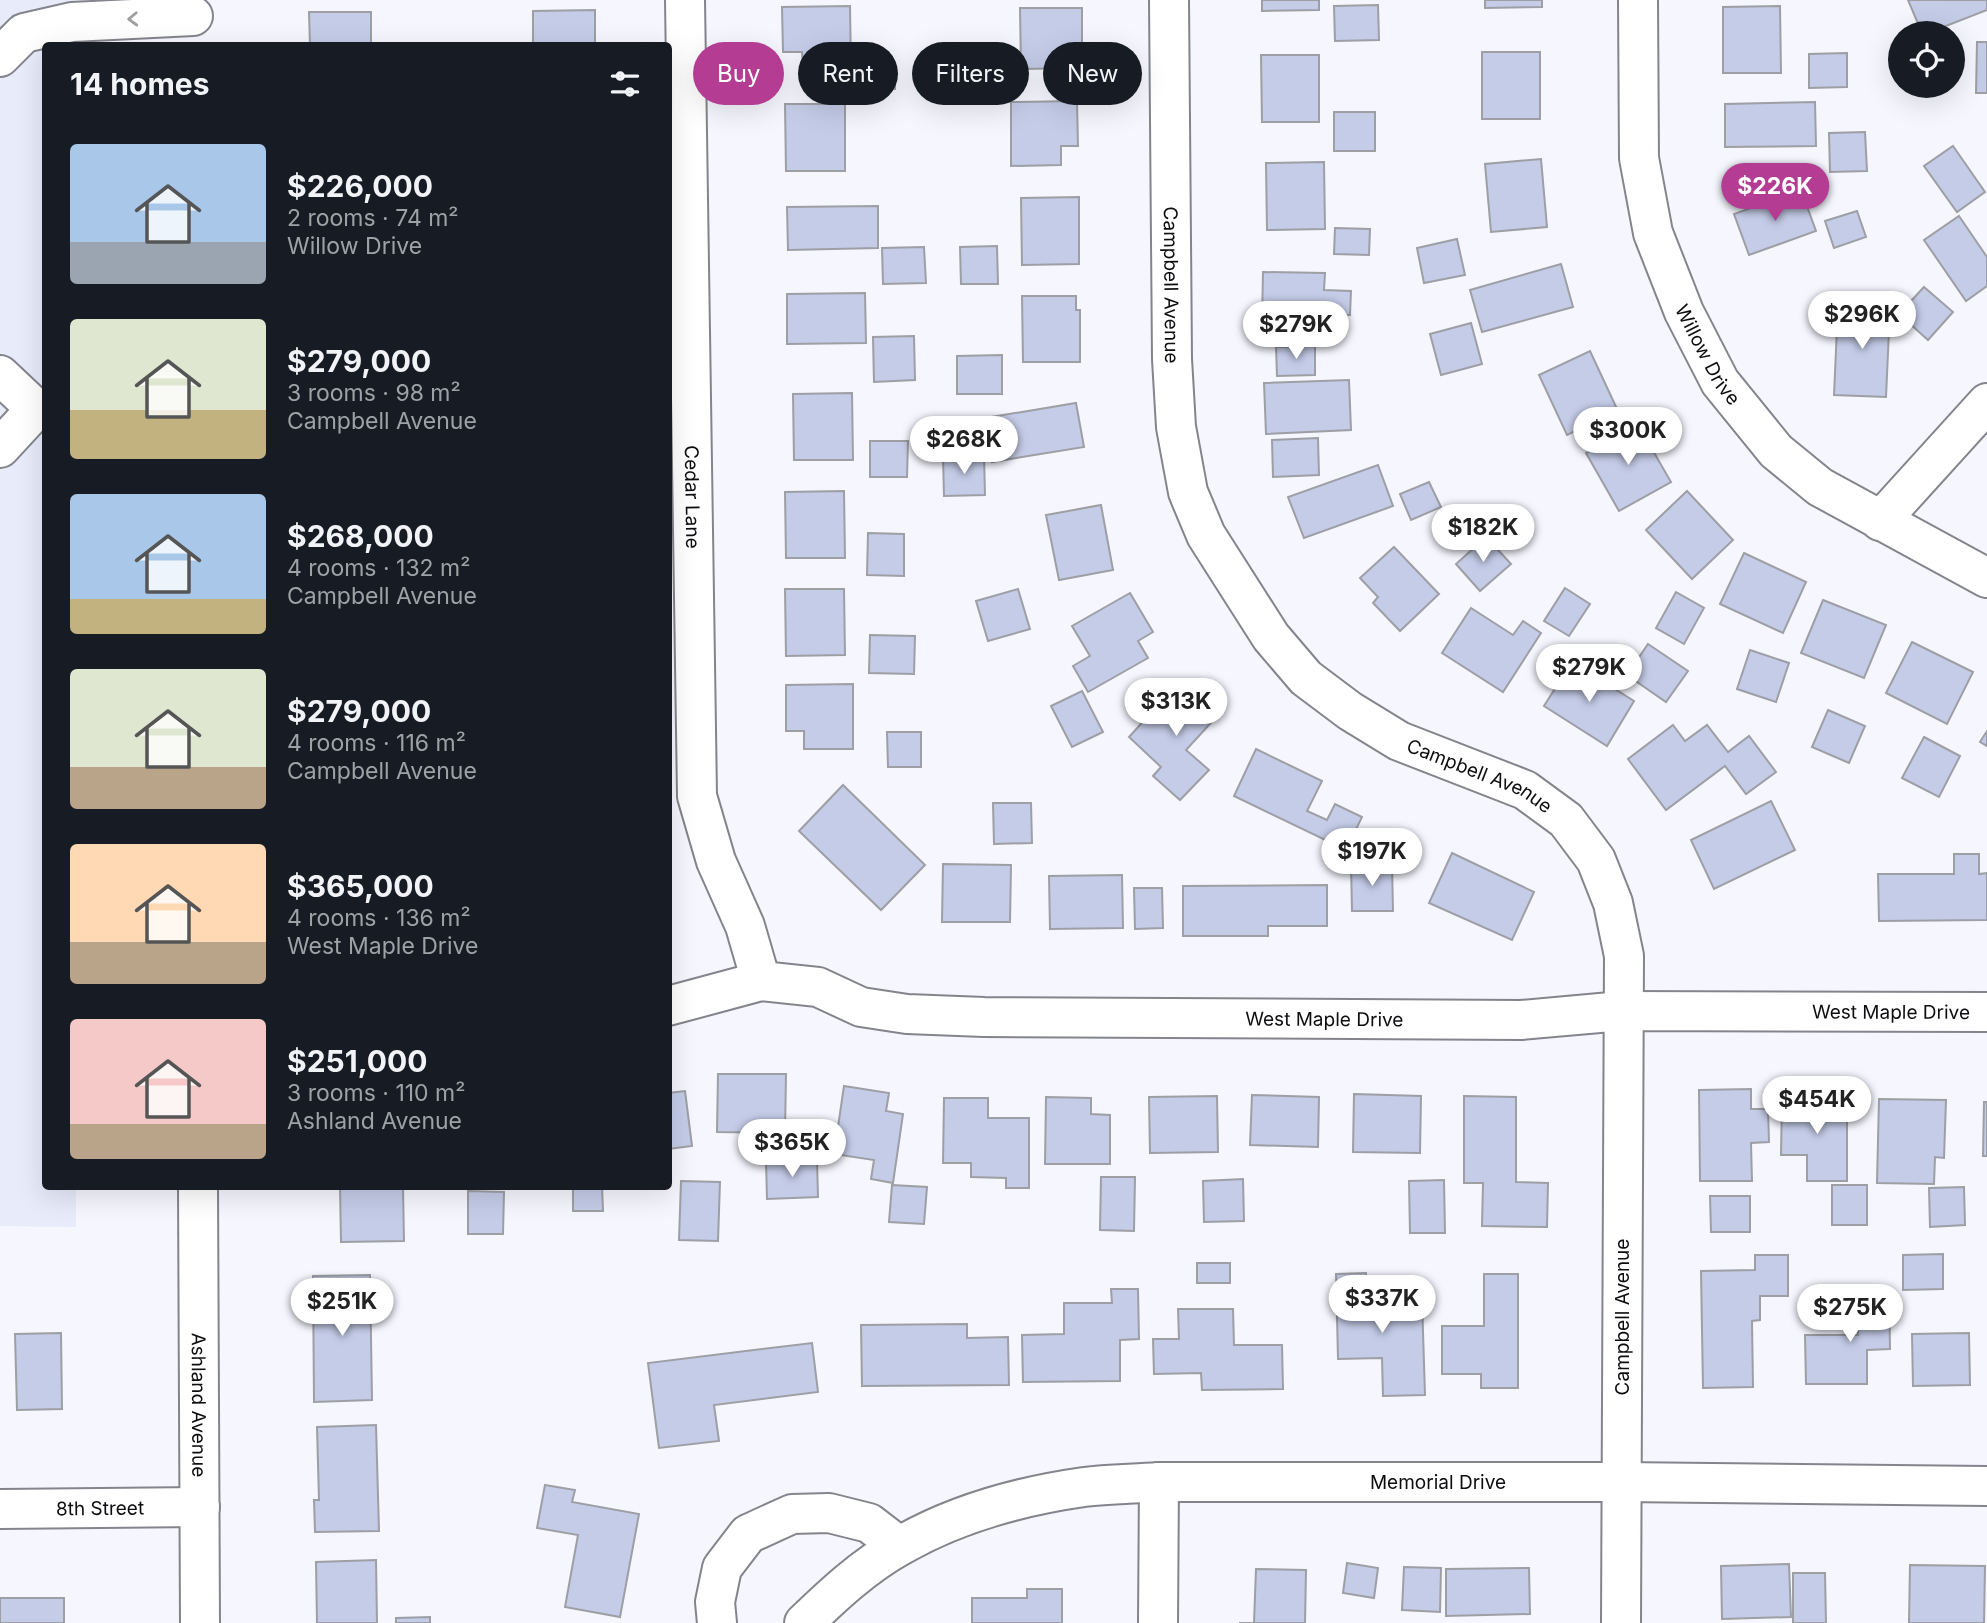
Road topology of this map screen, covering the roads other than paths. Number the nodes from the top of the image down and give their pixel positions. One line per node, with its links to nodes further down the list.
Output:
1 (685, 0): 13 (street, Cedar Lane)
2 (1169, 0): 15 (street, Campbell Avenue)
3 (1638, 0): 11 (street, Willow Drive)
4 (52, 12): 5 (street, one-way to 4); 6 (street)
5 (193, 21)
6 (0, 57)
7 (0, 375): 9 (street)
8 (1987, 403): 11 (street)
9 (41, 409): 10 (street)
10 (0, 447)
11 (1880, 521): 12 (street, Willow Drive)
12 (1987, 578)
13 (761, 981): 14 (street, West Maple Drive); 15 (street, West Maple Drive)
14 (672, 1005)
15 (1622, 1011): 16 (street, West Maple Drive); 19 (street, Campbell Avenue)
16 (1987, 1012)
17 (198, 1190): 21 (street, Ashland Avenue)
18 (1159, 1482): 19 (street, Memorial Drive); 23 (street, Memorial Drive); 27 (street)
19 (1621, 1482): 20 (street, Memorial Drive); 28 (street, Campbell Avenue)
20 (1987, 1486)
21 (200, 1507): 22 (street, 8th Street); 24 (street, Ashland Avenue)
22 (0, 1509)
23 (899, 1546): 25 (street); 26 (street, Memorial Drive)
24 (200, 1623)
25 (717, 1623)
26 (804, 1623)
27 (1158, 1623)
28 (1621, 1623)

